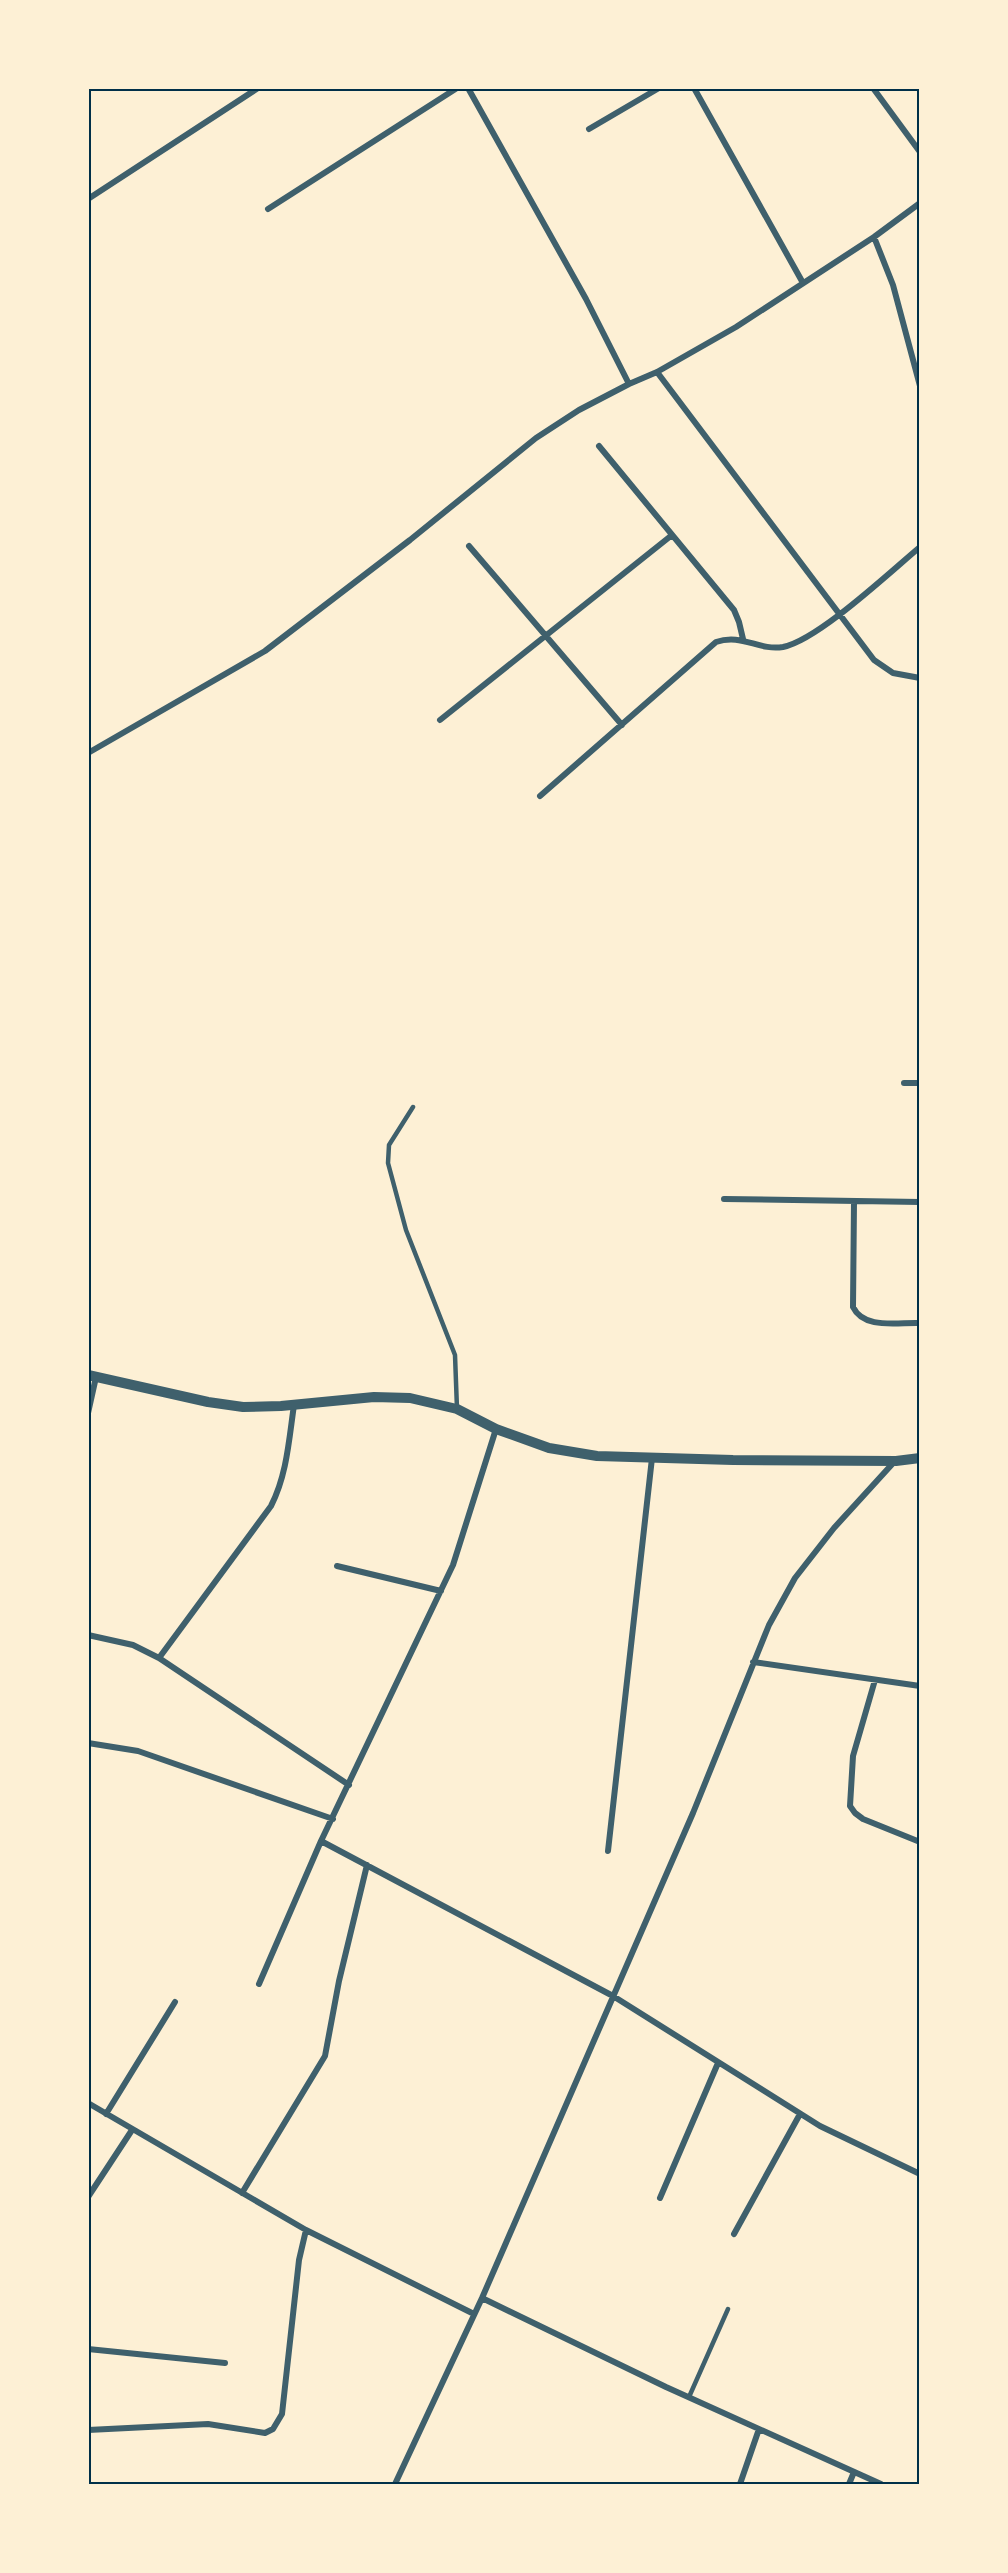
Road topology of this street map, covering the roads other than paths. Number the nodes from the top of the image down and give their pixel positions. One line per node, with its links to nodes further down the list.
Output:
1 (258, 88): 9 (street)
2 (457, 88): 11 (street)
3 (468, 88): 15 (street)
4 (659, 88): 7 (street)
5 (694, 88): 13 (street)
6 (873, 88): 8 (street)
7 (590, 129)
8 (920, 152)
9 (88, 199)
10 (920, 203): 12 (street)
11 (268, 208)
12 (874, 237): 13 (street); 16 (street)
13 (803, 283): 14 (street)
14 (657, 372): 15 (street); 21 (street)
15 (629, 384): 27 (street)
16 (920, 386)
17 (599, 446): 18 (street)
18 (672, 535): 22 (street); 23 (street)
19 (469, 546): 22 (street)
20 (920, 547): 21 (street)
21 (839, 615): 23 (street); 24 (street)
22 (546, 637): 25 (street); 26 (street)
23 (743, 639): 26 (street)
24 (920, 678)
25 (440, 720)
26 (622, 724): 28 (street)
27 (88, 753)
28 (540, 796)
29 (904, 1083): 30 (street)
30 (920, 1083)
31 (413, 1107): 38 (lane)
32 (724, 1199): 33 (street)
33 (854, 1202): 34 (street); 35 (street)
34 (920, 1202)
35 (920, 1323)
36 (92, 1376): 37 (street); 39 (street)
37 (294, 1405): 38 (street); 47 (street)
38 (457, 1409): 40 (street)
39 (88, 1413)
40 (496, 1429): 41 (street); 45 (street)
41 (652, 1458): 43 (street); 56 (street)
42 (920, 1458): 43 (street)
43 (896, 1461): 48 (street)
44 (337, 1566): 45 (street)
45 (441, 1592): 52 (street)
46 (88, 1635): 47 (street)
47 (159, 1658): 52 (street)
48 (753, 1662): 49 (street); 59 (street)
49 (875, 1680): 50 (street); 55 (street)
50 (920, 1686)
51 (88, 1743): 53 (street)
52 (349, 1785): 53 (street)
53 (333, 1819): 54 (street)
54 (321, 1841): 57 (street); 58 (street)
55 (920, 1842)
56 (608, 1851)
57 (367, 1865): 59 (street); 67 (street)
58 (259, 1984)
59 (613, 1996): 61 (street); 72 (street)
60 (175, 2002): 63 (street)
61 (718, 2063): 64 (street); 69 (street)
62 (88, 2103): 63 (street)
63 (106, 2114): 65 (street)
64 (800, 2114): 66 (street); 71 (street)
65 (132, 2130): 67 (street); 68 (street)
66 (920, 2174)
67 (242, 2193): 70 (street)
68 (88, 2197)
69 (660, 2198)
70 (306, 2230): 74 (street); 79 (street)
71 (734, 2234)
72 (482, 2298): 74 (street); 77 (street)
73 (728, 2308): 77 (lane)
74 (474, 2314): 81 (street)
75 (88, 2349): 76 (street)
76 (225, 2363)
77 (689, 2397): 78 (street)
78 (759, 2429): 80 (street); 82 (street)
79 (88, 2430)
80 (854, 2472): 83 (street); 84 (street)
81 (395, 2484)
82 (740, 2484)
83 (849, 2484)
84 (881, 2484)

